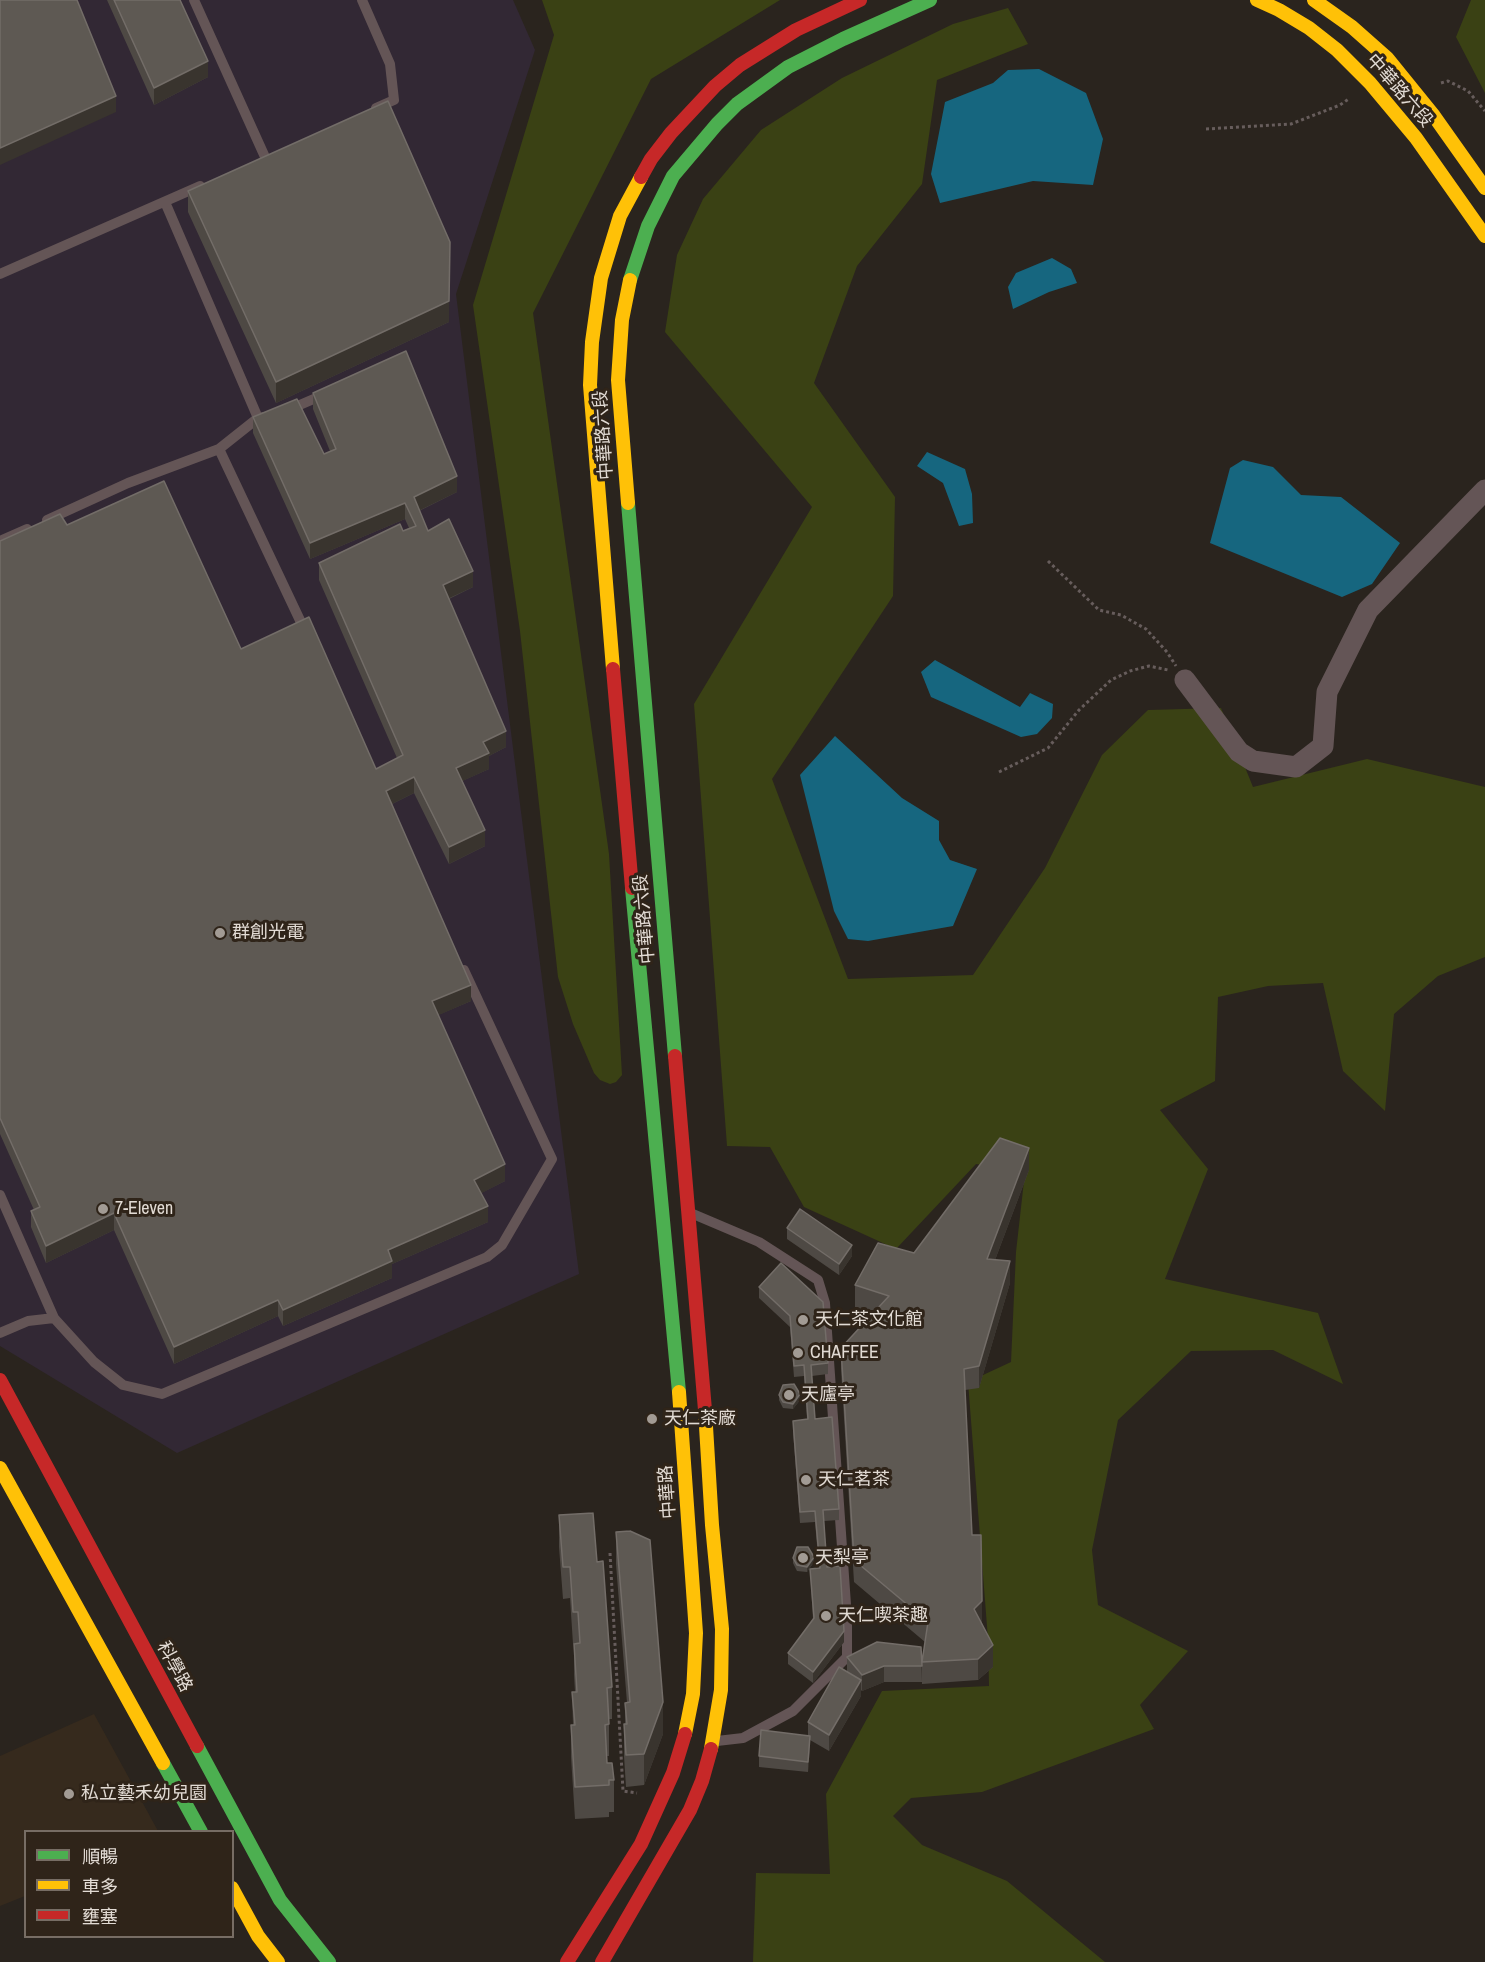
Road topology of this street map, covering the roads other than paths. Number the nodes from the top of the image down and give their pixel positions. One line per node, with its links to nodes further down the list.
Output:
1 (194, 0): 10 (lane)
2 (362, 0): 8 (lane)
3 (860, 0): 24 (main road, 中華路六段)
4 (930, 0): 25 (main road, 中華路六段)
5 (1257, 0): 9 (main road, 中華路六段)
6 (1314, 0): 7 (main road, 中華路六段)
7 (1426, 106): 9 (main road); 12 (main road, 中華路六段)
8 (362, 114)
9 (1406, 124): 14 (main road, 中華路六段)
10 (275, 152)
11 (207, 183): 13 (lane)
12 (1485, 188)
13 (165, 202): 15 (lane); 17 (lane)
14 (1485, 236)
15 (0, 274)
16 (338, 388): 17 (lane)
17 (258, 418): 18 (lane)
18 (219, 449): 20 (lane); 21 (lane)
19 (1485, 490): 22 (street)
20 (0, 541)
21 (310, 642)
22 (1185, 680)
23 (456, 955): 29 (lane)
24 (641, 990): 26 (main road, 中華路)
25 (686, 1185): 26 (street); 28 (main road)
26 (660, 1186): 34 (main road, 中華路)
27 (0, 1195): 29 (lane)
28 (689, 1213): 33 (main road); 35 (lane)
29 (54, 1317): 30 (lane)
30 (0, 1333)
31 (0, 1380): 39 (main road, 科學路)
32 (0, 1468): 36 (main road)
33 (710, 1487): 34 (lane); 35 (main road)
34 (686, 1488): 40 (main road, 中華路)
35 (713, 1742): 41 (main road)
36 (200, 1830)
37 (234, 1892): 38 (main road)
38 (278, 1962)
39 (329, 1962)
40 (567, 1962)
41 (602, 1962)

